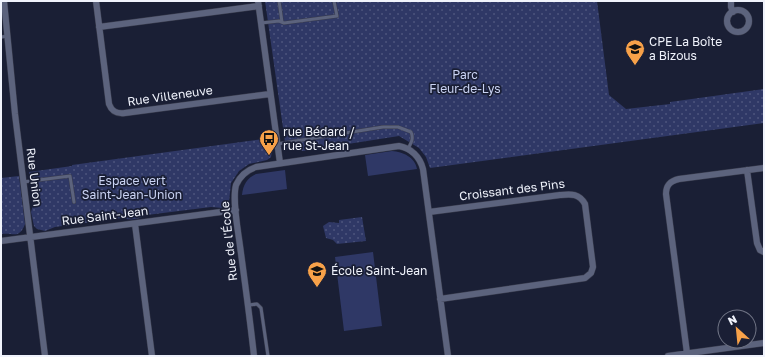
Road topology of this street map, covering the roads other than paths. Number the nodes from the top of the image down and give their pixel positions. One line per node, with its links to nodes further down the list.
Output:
1 (4, 1): 11 (street, Rue Union)
2 (96, 1): 10 (street, Rue Villeneuve)
3 (279, 1): 8 (lane)
4 (334, 1): 8 (lane)
5 (731, 1): 7 (street)
6 (258, 3): 9 (street); 10 (street)
7 (733, 12)
8 (282, 22): 9 (lane)
9 (261, 23): 13 (street)
10 (99, 27): 13 (street, Rue Villeneuve)
11 (8, 36): 12 (lane); 19 (street, Rue Union)
12 (1, 37)
13 (270, 94): 14 (street)
14 (277, 144): 15 (lane); 16 (street)
15 (408, 149): 16 (street, Rue de l'École); 22 (street)
16 (280, 164): 21 (street, Rue de l'École)
17 (764, 168): 18 (street)
18 (747, 170): 26 (street); 30 (street)
19 (23, 182): 20 (lane); 24 (street, Rue Union)
20 (74, 202)
21 (236, 210): 23 (street, Rue Saint-Jean); 28 (street, Rue de l'École)
22 (429, 212): 27 (street); 27 (street, Croissant des Pins)
23 (135, 224): 24 (street, Rue Saint-Jean); 32 (street)
24 (31, 237): 25 (street, Rue Saint-Jean); 31 (street, Rue Union)
25 (1, 241)
26 (764, 252)
27 (440, 298): 35 (street)
28 (248, 305): 33 (street, Rue de l'École); 34 (lane)
29 (764, 343): 30 (street)
30 (686, 353): 36 (street)
31 (45, 356)
32 (152, 356)
33 (254, 356)
34 (268, 356)
35 (448, 356)
36 (668, 356)

